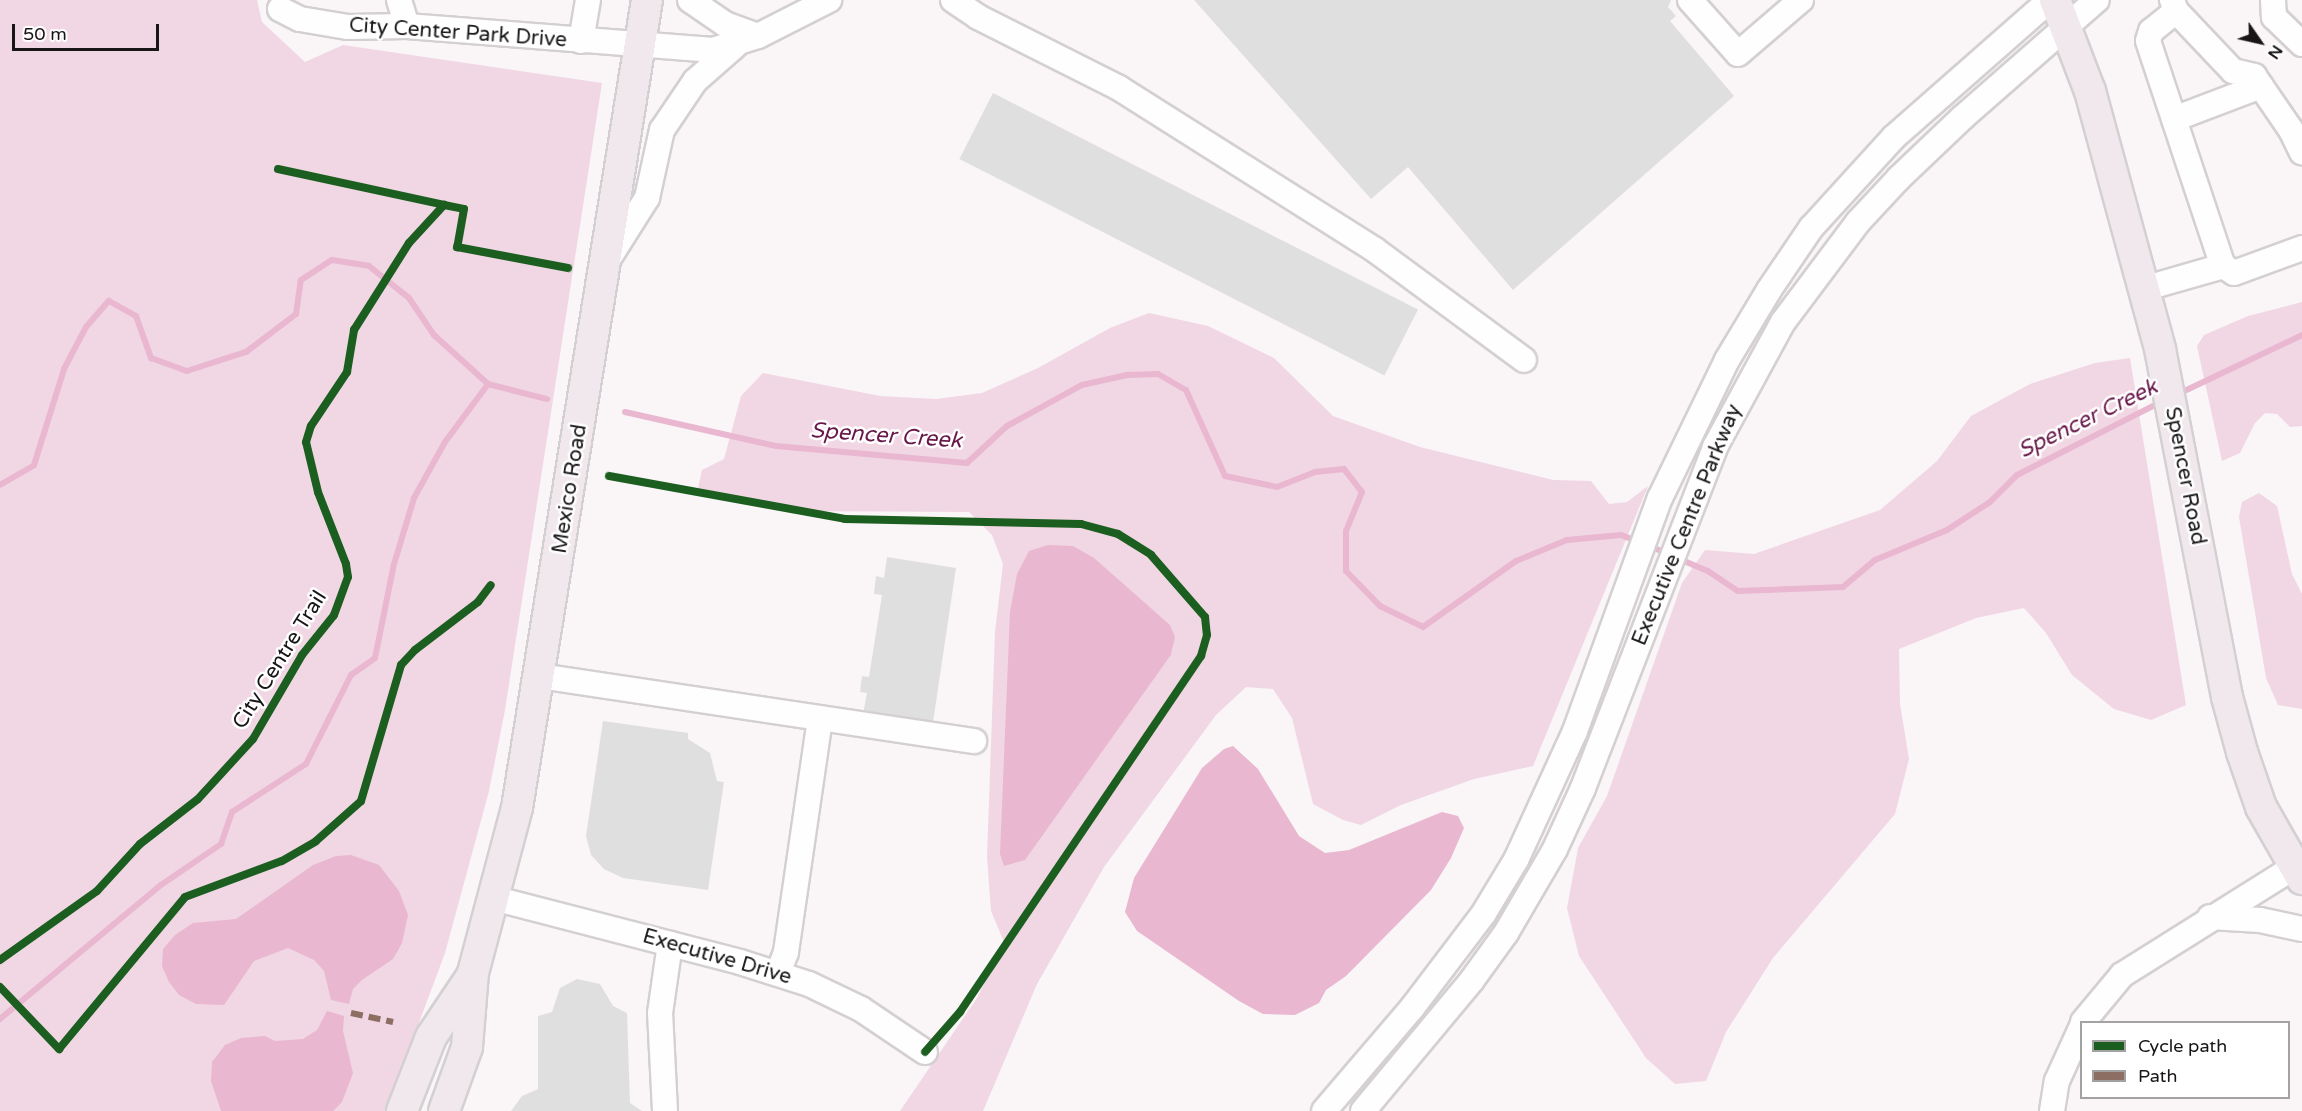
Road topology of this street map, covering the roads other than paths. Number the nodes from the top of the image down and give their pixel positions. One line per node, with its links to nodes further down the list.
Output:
1 (399, 0): 14 (street)
2 (588, 0): 17 (street)
3 (646, 0): 19 (main road, Mexico Road)
4 (690, 0): 16 (street)
5 (829, 0): 16 (street)
6 (953, 0): 28 (street)
7 (1690, 0): 8 (street)
8 (1801, 0)
9 (2053, 0): 15 (main road, Spencer Road); 45 (street, Executive Centre Parkway)
10 (2097, 0): 15 (street, Executive Centre Parkway)
11 (2273, 0): 18 (street)
12 (2174, 5): 21 (street); 22 (street)
13 (280, 9): 14 (street, City Center Park Drive)
14 (407, 26): 17 (street, City Center Park Drive)
15 (2066, 30): 27 (main road, Spencer Road); 46 (street, Executive Centre Parkway)
16 (758, 36): 20 (street)
17 (581, 41): 19 (street, City Center Park Drive)
18 (2302, 44)
19 (639, 46): 20 (street, City Center Park Drive); 25 (main road, Mexico Road)
20 (736, 46): 25 (street)
21 (2261, 86): 22 (street); 23 (street)
22 (2174, 119): 26 (street)
23 (2302, 153)
24 (2302, 248): 26 (street)
25 (606, 262): 29 (main road, Mexico Road)
26 (2223, 266): 27 (street)
27 (2143, 289): 32 (main road, Spencer Road)
28 (1524, 360)
29 (539, 676): 30 (street); 33 (main road, Mexico Road)
30 (820, 718): 31 (street); 37 (street)
31 (974, 741)
32 (2298, 873): 34 (street)
33 (494, 898): 36 (street, Executive Drive); 38 (main road, Mexico Road)
34 (2210, 917): 35 (street); 39 (street)
35 (2302, 929)
36 (670, 944): 37 (street, Executive Drive); 44 (street)
37 (778, 973): 41 (street, Executive Drive)
38 (473, 974): 42 (main road, Mexico Road); 43 (main road, Mexico Road)
39 (2084, 1021)
40 (2080, 1028): 47 (street)
41 (925, 1052)
42 (402, 1111)
43 (444, 1111)
44 (665, 1111)
45 (1324, 1111)
46 (1363, 1111)
47 (2052, 1111)

